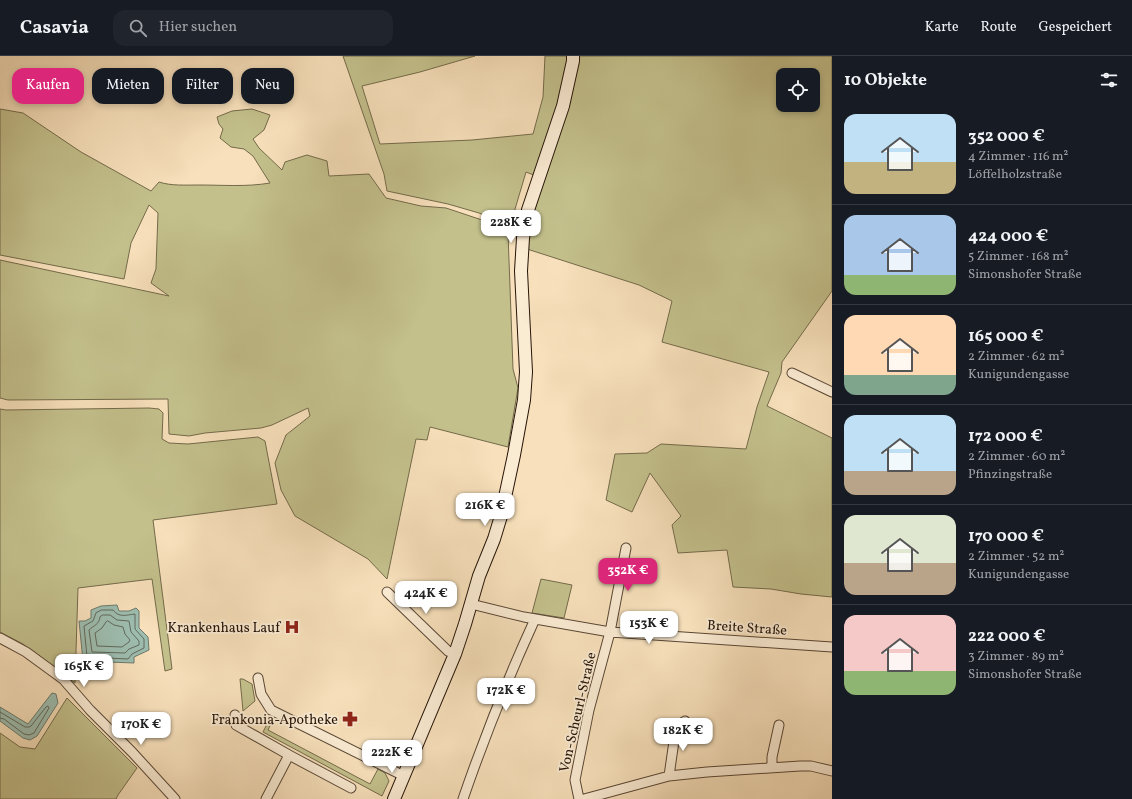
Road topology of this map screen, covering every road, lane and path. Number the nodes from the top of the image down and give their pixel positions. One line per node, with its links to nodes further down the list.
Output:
1 (573, 56): 6 (street)
2 (792, 373): 3 (street)
3 (832, 392)
4 (626, 548): 8 (street, Von-Scheurl-Straße)
5 (387, 592): 11 (street)
6 (471, 604): 7 (street, Breite Straße); 11 (street)
7 (535, 619): 8 (street, Breite Straße); 25 (street)
8 (610, 632): 10 (street, Breite Straße); 26 (street, Von-Scheurl-Straße)
9 (0, 638): 22 (street)
10 (832, 647)
11 (455, 654): 19 (street)
12 (258, 678): 19 (street)
13 (235, 715): 16 (street)
14 (685, 721): 20 (street)
15 (779, 725): 17 (street)
16 (290, 755): 21 (street); 23 (street)
17 (772, 767): 18 (street); 20 (street)
18 (832, 771)
19 (404, 776): 24 (street)
20 (669, 776): 27 (street)
21 (352, 788)
22 (175, 799)
23 (266, 799)
24 (394, 799)
25 (463, 799)
26 (579, 799)
27 (584, 799)

